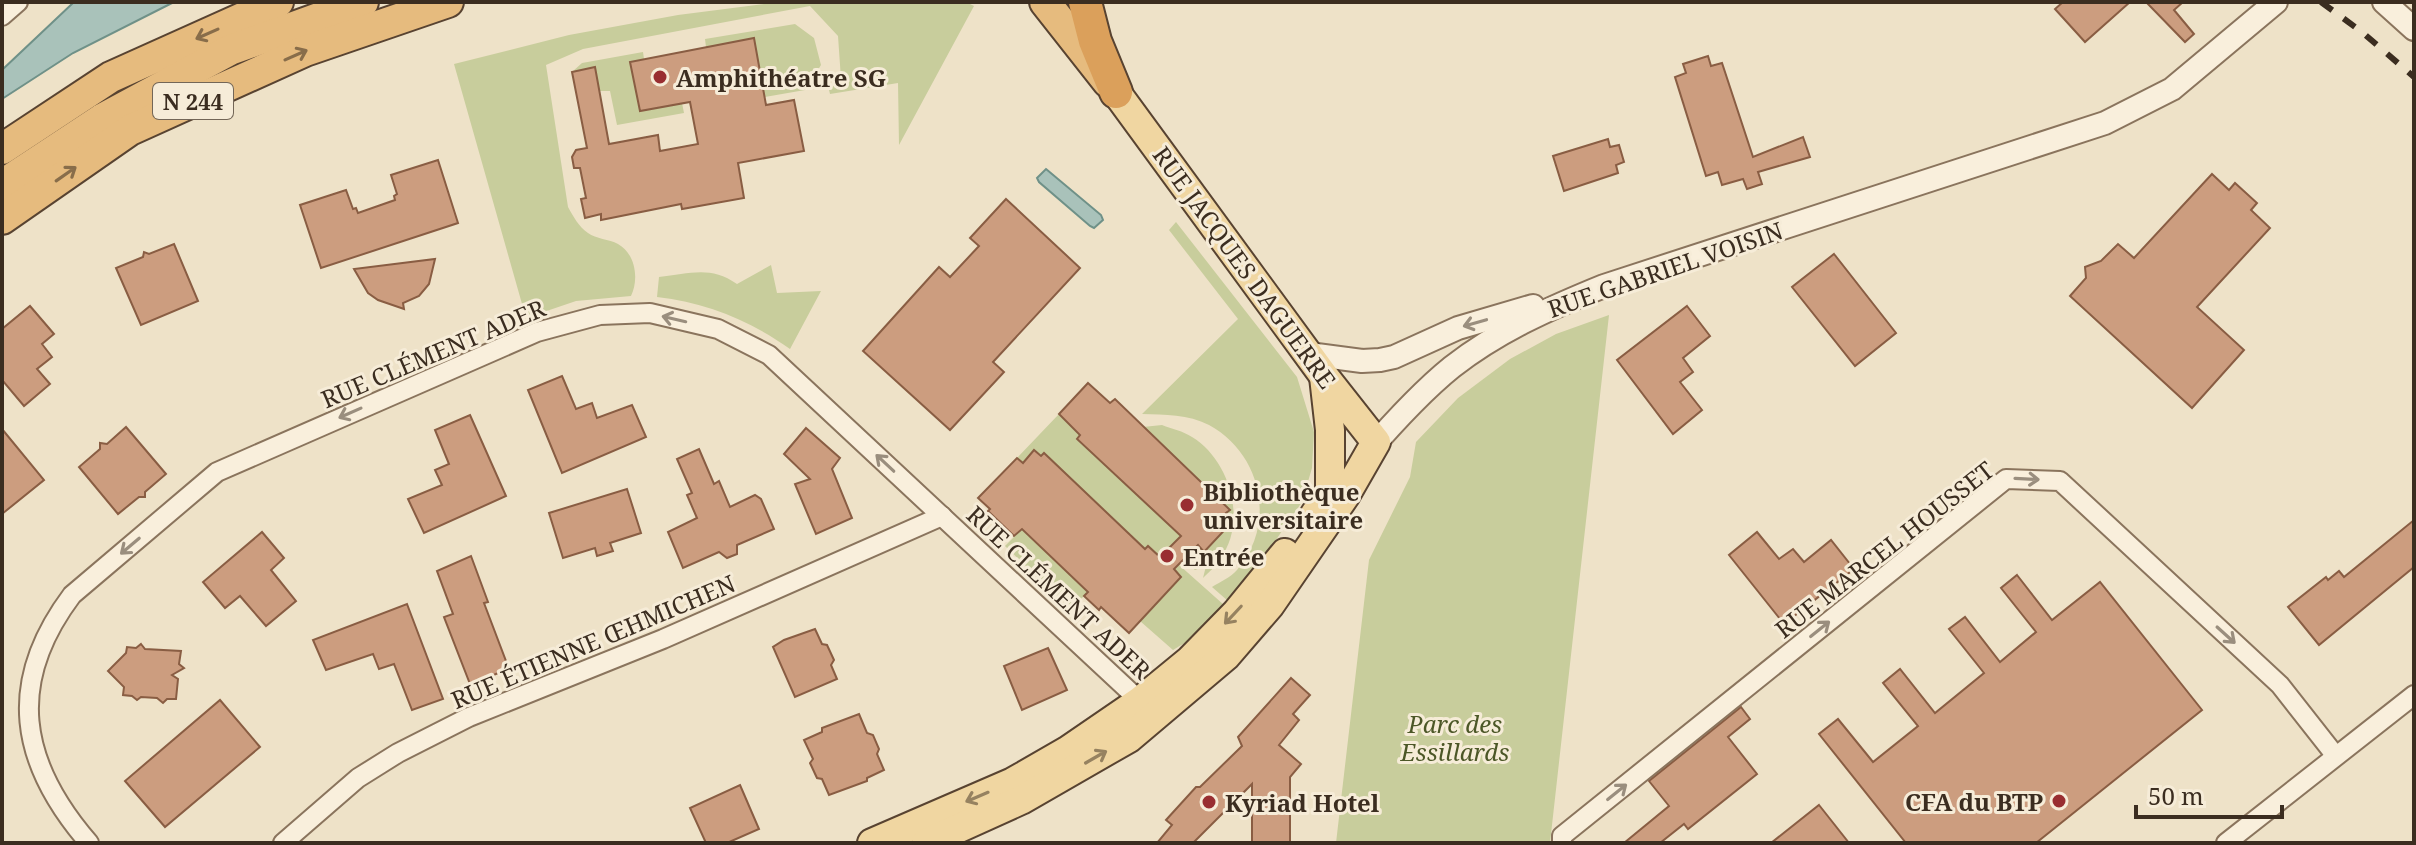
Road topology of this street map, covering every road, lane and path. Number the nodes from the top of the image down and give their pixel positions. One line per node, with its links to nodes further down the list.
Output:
1 (18, 2): 10 (street)
2 (278, 2): 14 (highway, one-way to 14)
3 (363, 2): 15 (highway, N 244)
4 (448, 2): 16 (highway, N 244, one-way to 4)
5 (1045, 2): 13 (highway)
6 (1085, 2): 13 (highway)
7 (2251, 2): 12 (street, RUE GABRIEL VOISIN)
8 (2276, 2): 12 (street, RUE GABRIEL VOISIN)
9 (2384, 2): 11 (street)
10 (2, 16)
11 (2414, 29)
12 (2238, 34): 17 (street, RUE GABRIEL VOISIN)
13 (1116, 92): 18 (main road, RUE JACQUES DAGUERRE)
14 (2, 149)
15 (2, 185)
16 (2, 219)
17 (1604, 286): 18 (street, one-way to 18); 19 (street, RUE GABRIEL VOISIN)
18 (1317, 365): 19 (main road, RUE JACQUES DAGUERRE); 20 (main road)
19 (1376, 442): 20 (street); 28 (main road, RUE GABRIEL VOISIN, one-way to 19)
20 (1330, 494): 23 (main road, one-way to 23)
21 (942, 516): 23 (street, RUE CLÉMENT ADER); 25 (street, RUE CLÉMENT ADER, one-way to 25); 26 (street, RUE ÉTIENNE ŒHMICHEN)
22 (2414, 695): 24 (street)
23 (1140, 701): 27 (main road, one-way to 27)
24 (2335, 755): 29 (street, RUE MARCEL HOUSSET, one-way to 24); 30 (street)
25 (89, 843)
26 (283, 843)
27 (872, 843)
28 (926, 843)
29 (1562, 843)
30 (2226, 843)

